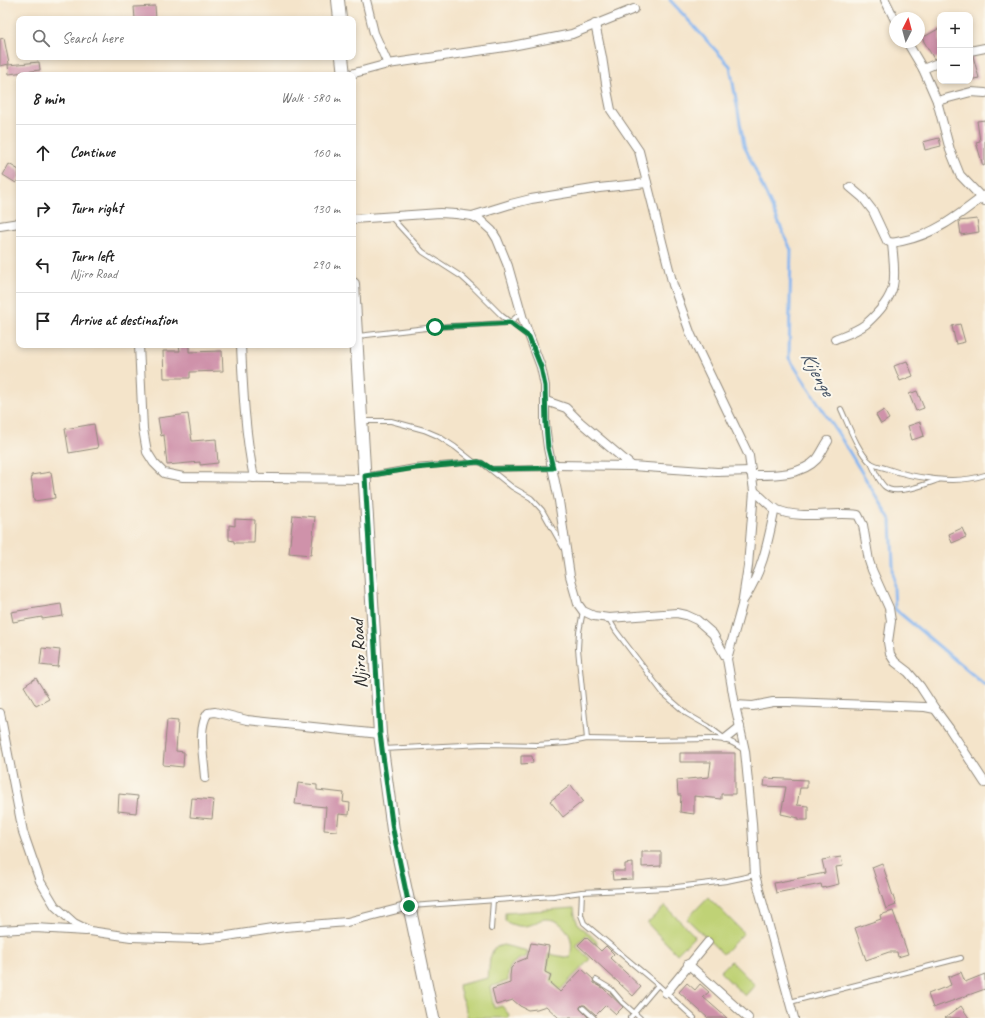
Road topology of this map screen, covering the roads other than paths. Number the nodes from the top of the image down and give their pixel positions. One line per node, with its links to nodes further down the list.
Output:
1 (338, 0): 6 (street)
2 (366, 0): 13 (street)
3 (885, 0): 5 (street)
4 (634, 9): 7 (street)
5 (891, 12)
6 (340, 16)
7 (595, 24): 13 (street); 19 (street)
8 (911, 48): 14 (street)
9 (985, 48): 10 (street)
10 (973, 50)
11 (342, 60): 15 (street)
12 (937, 63): 14 (street)
13 (388, 64): 16 (street)
14 (923, 69): 18 (street)
15 (344, 72)
16 (356, 73)
17 (985, 93): 18 (street)
18 (937, 101): 21 (street)
19 (647, 183): 22 (street); 44 (street)
20 (850, 187): 27 (street)
21 (984, 198): 27 (street)
22 (472, 216): 23 (street); 28 (street)
23 (390, 217): 24 (street); 29 (lane)
24 (356, 219)
25 (16, 223): 26 (street)
26 (0, 226)
27 (892, 243): 32 (street)
28 (522, 312): 29 (lane); 31 (street)
29 (510, 323): 30 (lane); 31 (lane)
30 (356, 336): 37 (street, Njiro Road)
31 (529, 337): 35 (street)
32 (835, 339)
33 (139, 348): 46 (street)
34 (241, 348): 46 (street)
35 (546, 401): 41 (street); 42 (street)
36 (841, 409): 40 (lane)
37 (361, 421): 39 (lane); 47 (street, Njiro Road)
38 (828, 440): 44 (street)
39 (474, 462): 43 (lane); 47 (lane)
40 (871, 463): 48 (lane); 48 (lane)
41 (632, 466): 42 (street); 44 (street)
42 (553, 467): 43 (lane); 51 (street)
43 (492, 469): 51 (lane)
44 (752, 473): 49 (street)
45 (985, 475): 48 (lane)
46 (254, 478): 47 (street)
47 (365, 478): 60 (street, Njiro Road)
48 (939, 479)
49 (754, 491): 50 (street); 52 (street)
50 (775, 508): 52 (street); 57 (street)
51 (567, 554): 53 (street)
52 (742, 601): 55 (street)
53 (583, 610): 54 (street); 61 (lane)
54 (609, 618): 55 (street); 62 (lane)
55 (727, 659): 56 (street)
56 (735, 705): 57 (street); 59 (street)
57 (935, 709): 66 (street)
58 (0, 713): 73 (street)
59 (740, 727): 62 (street); 64 (street)
60 (380, 734): 63 (street, Njiro Road); 65 (street)
61 (587, 739): 62 (lane); 63 (lane)
62 (725, 739): 64 (lane)
63 (383, 749): 70 (street, Njiro Road)
64 (745, 751): 67 (street)
65 (205, 778)
66 (985, 783)
67 (755, 875): 68 (lane); 80 (street)
68 (582, 892): 69 (lane); 78 (lane)
69 (493, 900): 70 (lane); 72 (lane)
70 (409, 906): 73 (street); 83 (street, Njiro Road)
71 (0, 930): 73 (street)
72 (491, 930)
73 (90, 931)
74 (708, 942): 76 (street)
75 (961, 958): 80 (lane)
76 (688, 964): 79 (street); 88 (street)
77 (596, 980): 82 (lane)
78 (658, 985): 79 (lane); 82 (lane)
79 (666, 993): 87 (lane)
80 (790, 1002): 89 (street)
81 (583, 1008): 84 (lane)
82 (634, 1013): 85 (lane); 86 (lane)
83 (433, 1018)
84 (594, 1018)
85 (630, 1018)
86 (640, 1018)
87 (694, 1018)
88 (748, 1018)
89 (794, 1018)

